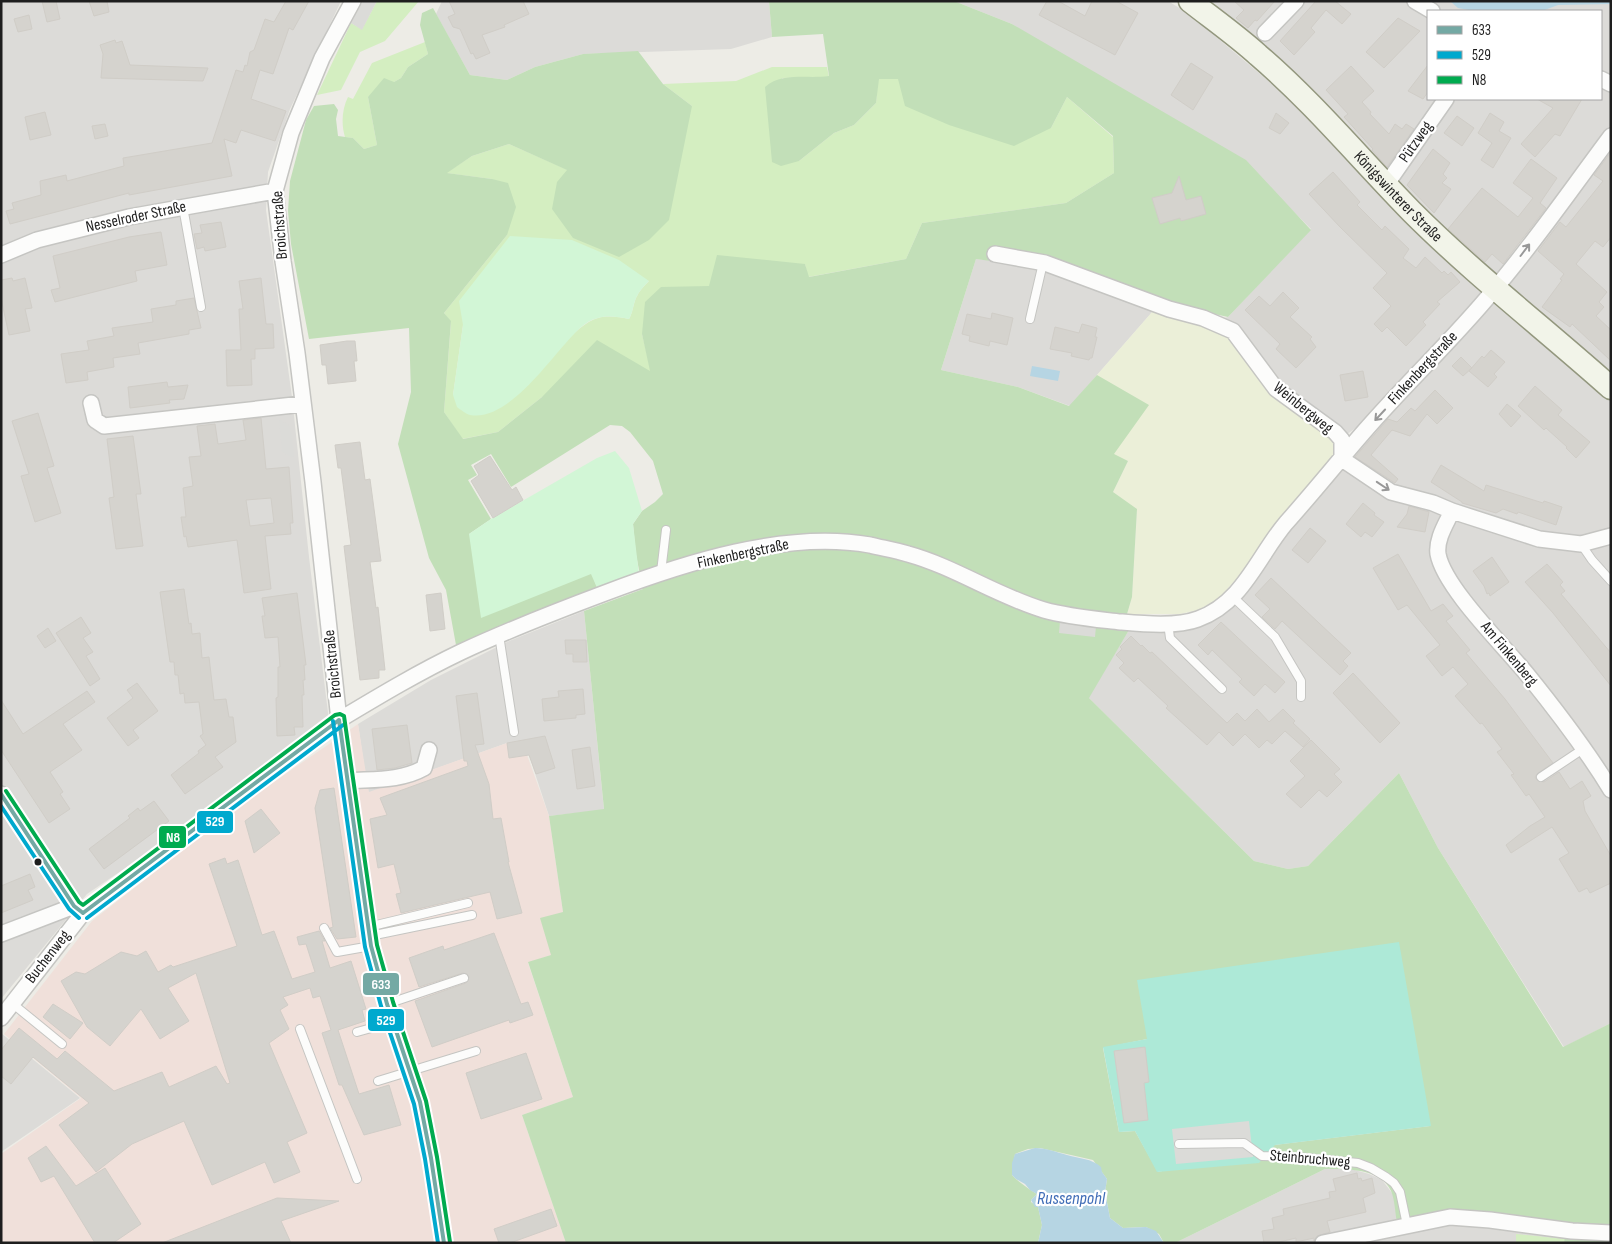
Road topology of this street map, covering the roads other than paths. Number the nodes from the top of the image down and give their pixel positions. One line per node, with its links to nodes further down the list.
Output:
1 (353, 1): 10 (street, Broichstraße)
2 (1190, 1): 9 (main road, Königswinterer Straße)
3 (1296, 1): 6 (street)
4 (1415, 1): 5 (street)
5 (1430, 10)
6 (1265, 34)
7 (1445, 100): 9 (street, Pützweg)
8 (1611, 136): 15 (street, Finkenbergstraße, one-way to 8)
9 (1386, 185): 15 (main road, Königswinterer Straße)
10 (275, 191): 11 (street, Nesselroder Straße); 20 (street, Broichstraße)
11 (183, 206): 13 (street, Nesselroder Straße); 16 (lane)
12 (995, 254): 14 (street, Weinbergweg)
13 (1, 256)
14 (1043, 263): 17 (lane); 21 (street, Weinbergweg)
15 (1495, 289): 18 (main road, Königswinterer Straße); 21 (street, Finkenbergstraße, one-way to 21)
16 (201, 307)
17 (1030, 319)
18 (1611, 388)
19 (91, 403): 20 (street)
20 (303, 404): 33 (street, Broichstraße)
21 (1342, 458): 22 (street, one-way to 22); 28 (street, Finkenbergstraße)
22 (1452, 511): 25 (street); 35 (street, Am Finkenberg)
23 (666, 530): 26 (lane)
24 (1611, 536): 25 (street)
25 (1581, 544): 27 (lane)
26 (662, 572): 29 (street, Finkenbergstraße); 30 (street, Finkenbergstraße)
27 (1611, 581)
28 (1233, 597): 29 (street, Finkenbergstraße); 32 (lane)
29 (1168, 623): 31 (lane)
30 (499, 635): 33 (street, Finkenbergstraße); 34 (lane)
31 (1222, 689)
32 (1301, 697)
33 (339, 720): 38 (street, Broichstraße); 42 (street, Buchenweg)
34 (514, 732)
35 (1583, 748): 37 (lane); 39 (street, Am Finkenberg)
36 (428, 750): 38 (street)
37 (1541, 777)
38 (348, 781): 46 (street, Broichstraße)
39 (1611, 790)
40 (1, 794): 42 (street)
41 (468, 903): 46 (lane)
42 (78, 909): 45 (street); 48 (street, Buchenweg)
43 (472, 915): 46 (lane)
44 (324, 928): 46 (lane)
45 (1, 934)
46 (370, 936): 49 (street, Broichstraße)
47 (464, 978): 49 (lane)
48 (13, 1004): 50 (street, Buchenweg); 54 (lane)
49 (387, 1004): 51 (street, Broichstraße)
50 (1, 1018)
51 (393, 1022): 53 (lane); 56 (street, Broichstraße)
52 (300, 1029): 59 (lane)
53 (357, 1032)
54 (62, 1044)
55 (476, 1051): 56 (lane)
56 (410, 1072): 57 (lane); 62 (street, Broichstraße)
57 (378, 1081)
58 (1179, 1144): 60 (lane, Steinbruchweg)
59 (358, 1179)
60 (1407, 1225): 61 (street); 63 (street)
61 (1611, 1234)
62 (444, 1243)
63 (1323, 1243)

